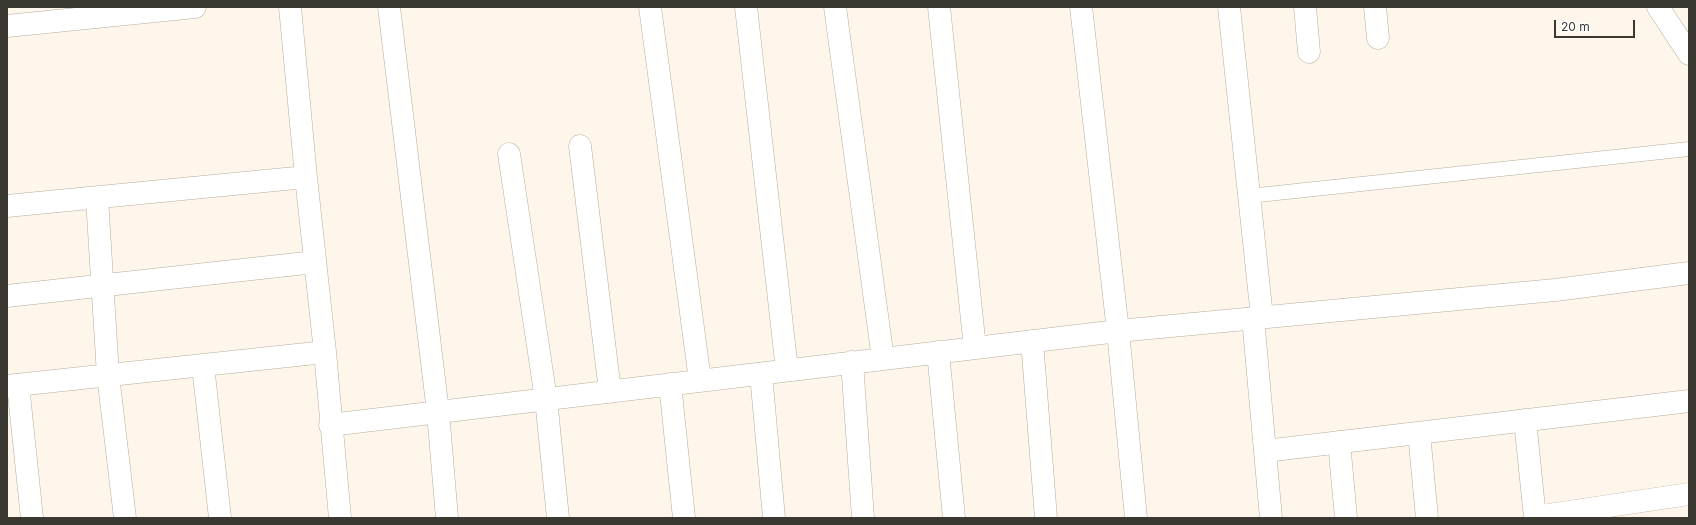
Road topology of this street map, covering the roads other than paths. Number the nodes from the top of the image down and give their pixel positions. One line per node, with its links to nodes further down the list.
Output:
1 (195, 7): 13 (street)
2 (290, 7): 20 (street)
3 (389, 7): 46 (street)
4 (650, 7): 40 (street)
5 (746, 7): 37 (street)
6 (835, 7): 34 (street)
7 (939, 7): 31 (street)
8 (1081, 7): 29 (street)
9 (1229, 7): 21 (street)
10 (1305, 7): 15 (street)
11 (1375, 7): 14 (street)
12 (1658, 7): 16 (street)
13 (7, 26)
14 (1378, 38)
15 (1309, 52)
16 (1689, 54)
17 (580, 146): 43 (street)
18 (1689, 149): 21 (lane)
19 (509, 154): 44 (street)
20 (306, 178): 22 (street); 24 (street)
21 (1249, 196): 28 (street)
22 (97, 198): 23 (street); 26 (street)
23 (7, 206)
24 (315, 262): 26 (street); 32 (street)
25 (1689, 273): 28 (street)
26 (102, 285): 27 (street); 39 (street)
27 (7, 296)
28 (1258, 318): 29 (street); 51 (street)
29 (1118, 331): 30 (street); 64 (street)
30 (1032, 341): 31 (street); 63 (street)
31 (975, 348): 33 (street)
32 (325, 352): 36 (street); 48 (street)
33 (938, 352): 34 (street); 62 (street)
34 (883, 358): 35 (street)
35 (852, 362): 37 (street); 61 (street)
36 (203, 366): 39 (street); 55 (street)
37 (787, 370): 38 (street)
38 (761, 374): 40 (street); 60 (street)
39 (108, 375): 42 (street); 54 (street)
40 (700, 380): 41 (street)
41 (670, 384): 43 (street); 59 (street)
42 (12, 386): 53 (street)
43 (610, 391): 44 (street)
44 (546, 399): 46 (street); 58 (street)
45 (1689, 401): 47 (street)
46 (438, 412): 48 (street); 57 (street)
47 (1526, 420): 49 (street); 68 (street)
48 (330, 425): 56 (street)
49 (1419, 433): 50 (street); 67 (street)
50 (1338, 442): 51 (street); 66 (street)
51 (1265, 451): 65 (street)
52 (1689, 494): 68 (street)
53 (32, 518)
54 (125, 518)
55 (220, 518)
56 (340, 518)
57 (447, 518)
58 (558, 518)
59 (684, 518)
60 (774, 518)
61 (863, 518)
62 (954, 518)
63 (1046, 518)
64 (1136, 518)
65 (1271, 518)
66 (1346, 518)
67 (1427, 518)
68 (1535, 518)

